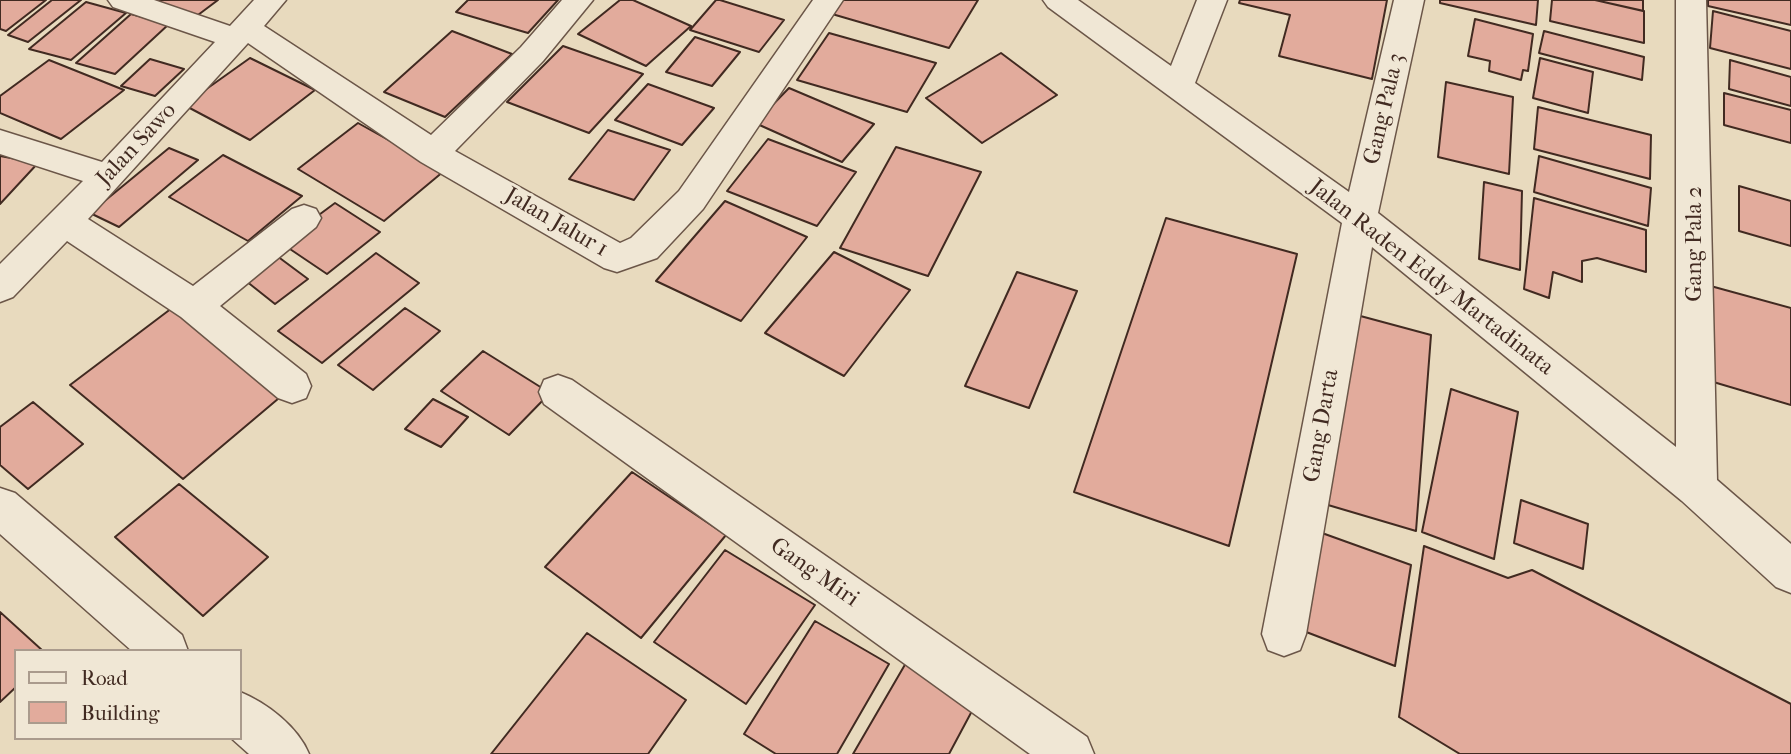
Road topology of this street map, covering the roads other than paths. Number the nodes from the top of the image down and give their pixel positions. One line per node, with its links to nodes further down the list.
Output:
1 (122, 0): 9 (street, Jalan Jalur 1)
2 (271, 0): 9 (street, Jalan Sawo)
3 (578, 0): 12 (street)
4 (828, 0): 12 (street, Jalan Jalur 1)
5 (1058, 0): 10 (street, Jalan Raden Eddy Martadinata)
6 (1212, 0): 10 (street)
7 (1409, 0): 15 (street, Gang Pala 3)
8 (1691, 0): 21 (street, Gang Pala 2)
9 (240, 33): 12 (street, Jalan Jalur 1); 13 (street, Jalan Sawo)
10 (1178, 88): 15 (street, Jalan Raden Eddy Martadinata)
11 (0, 142): 13 (street)
12 (433, 153)
13 (108, 177): 16 (street, Jalan Sawo)
14 (304, 218): 18 (street)
15 (1360, 218): 21 (street, Jalan Raden Eddy Martadinata); 24 (street, Gang Darta)
16 (64, 221): 17 (street, Jalan Sawo); 18 (street)
17 (0, 287)
18 (194, 306): 19 (street)
19 (292, 386)
20 (558, 393): 28 (street, Gang Miri)
21 (1697, 488): 23 (street, Jalan Raden Eddy Martadinata)
22 (0, 507): 25 (street)
23 (1791, 572)
24 (1284, 634)
25 (164, 649)
26 (242, 717): 27 (street)
27 (285, 754)
28 (1070, 754)

